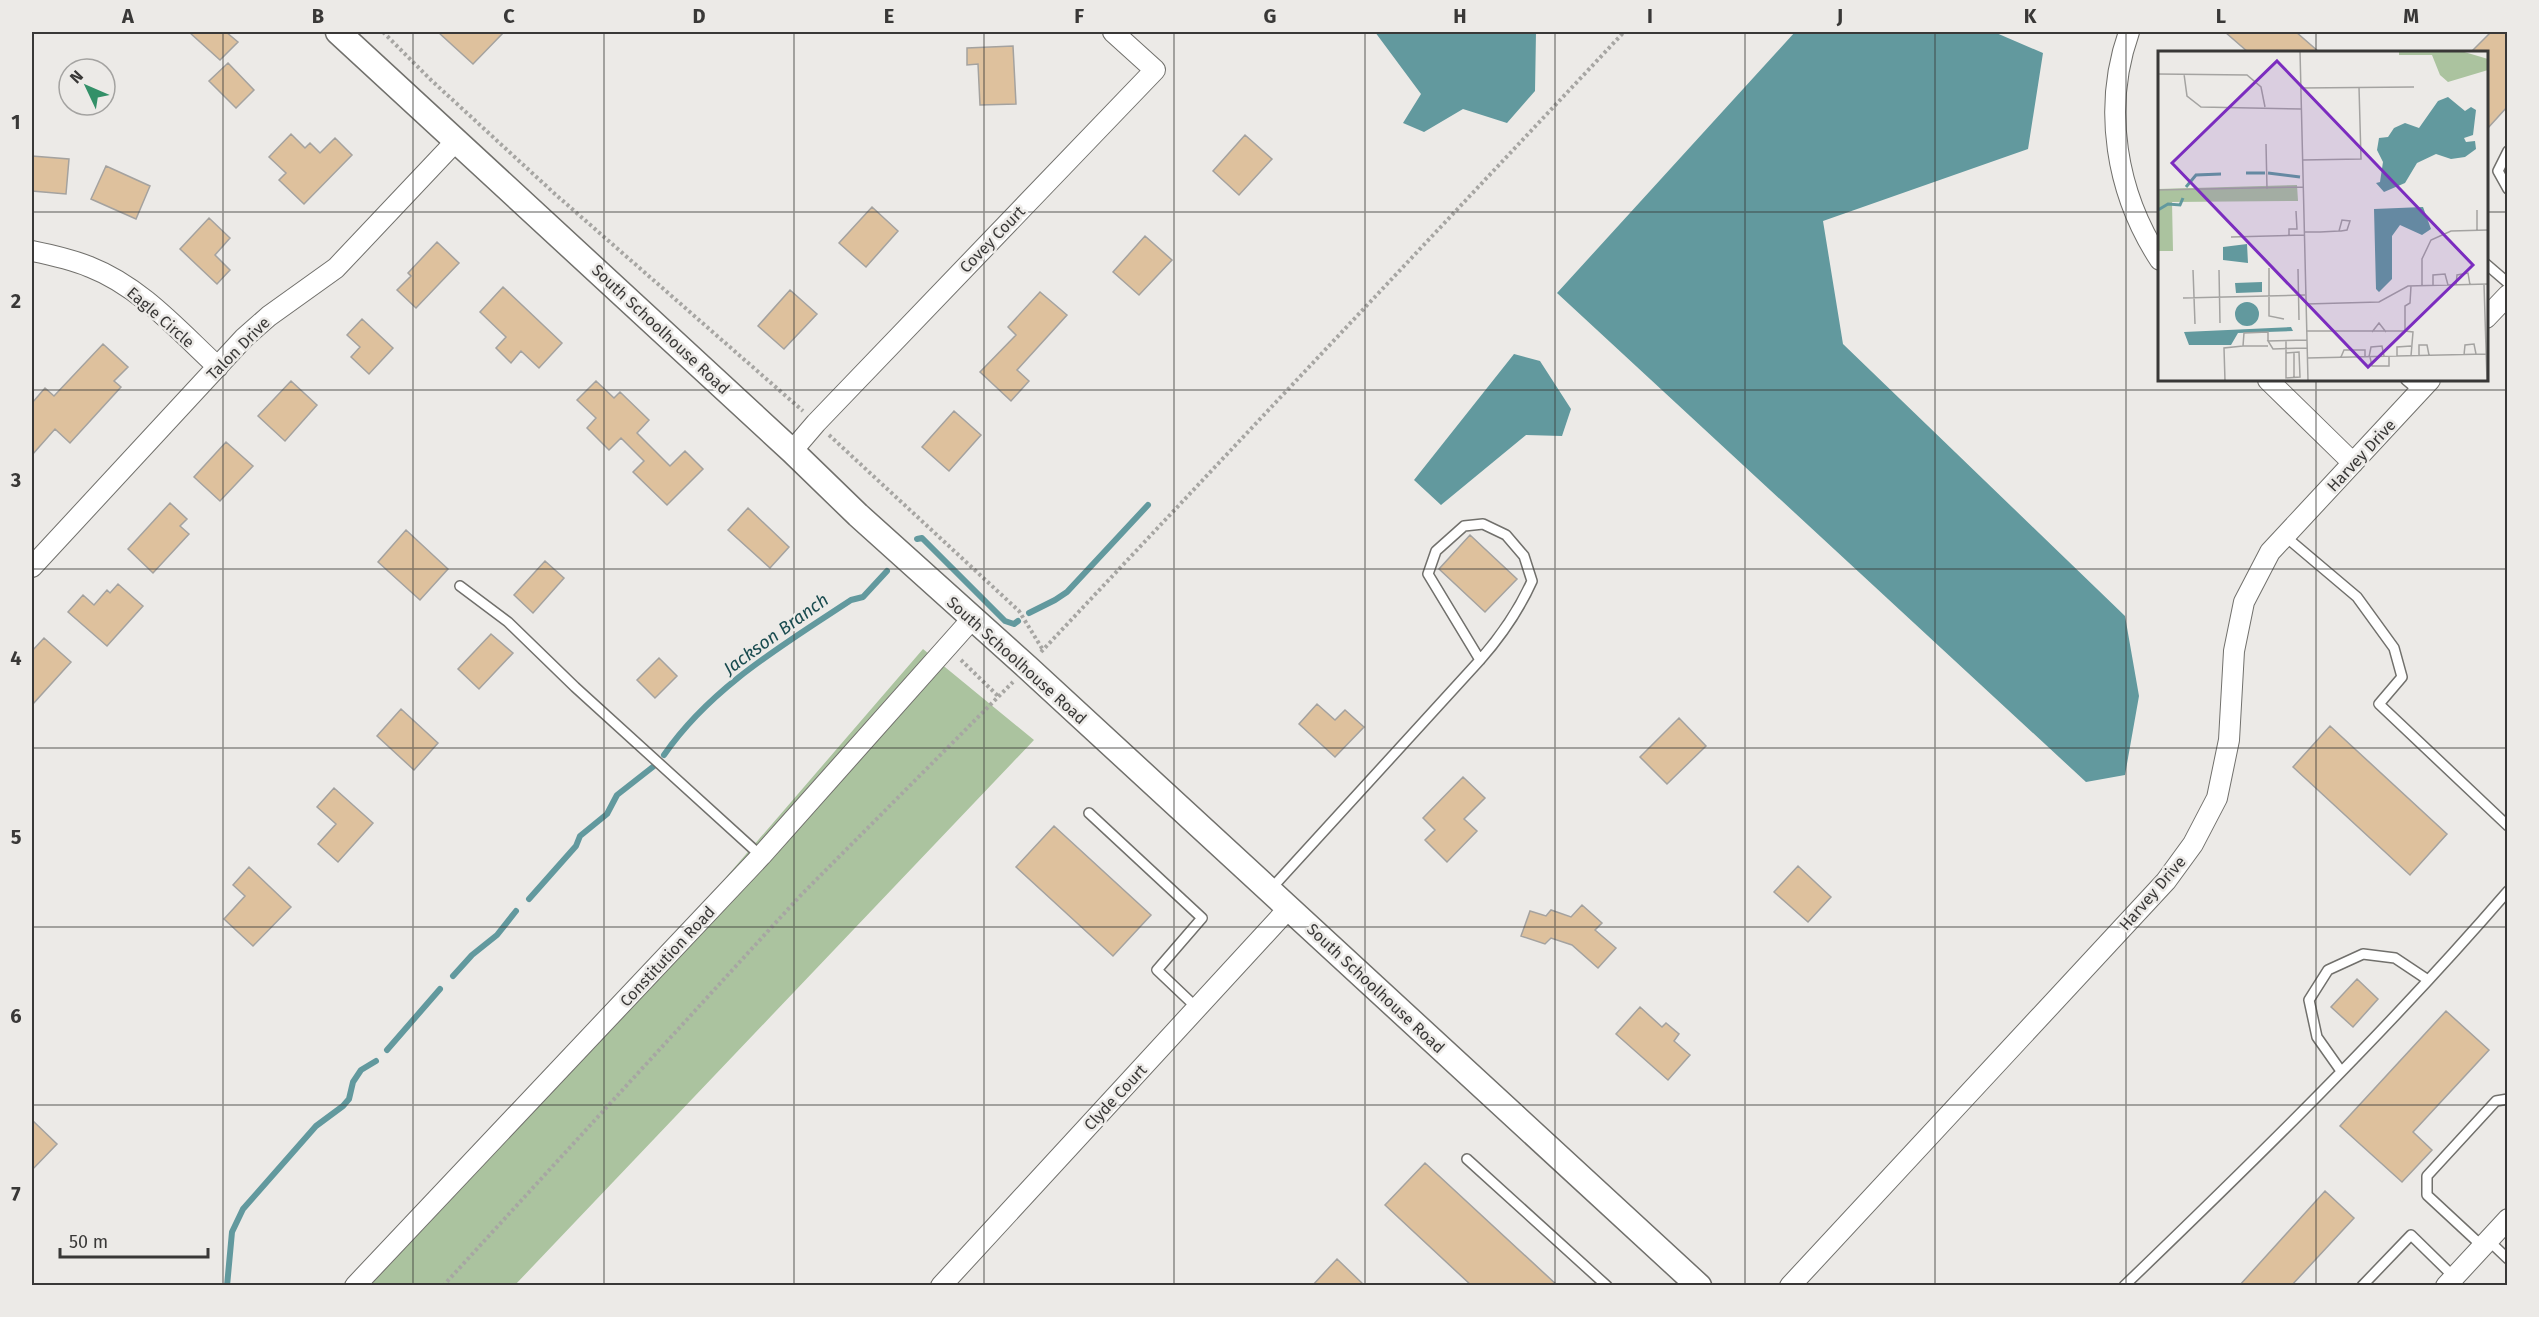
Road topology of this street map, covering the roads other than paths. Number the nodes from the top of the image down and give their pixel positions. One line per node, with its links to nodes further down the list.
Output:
1 (338, 32): 4 (street, South Schoolhouse Road)
2 (1113, 32): 16 (street, Covey Court)
3 (2129, 32): 8 (street)
4 (456, 141): 13 (street, Talon Drive); 16 (street, South Schoolhouse Road)
5 (2508, 151): 6 (lane)
6 (2508, 189)
7 (32, 251): 13 (street, Eagle Circle)
8 (2158, 257)
9 (2488, 265): 10 (lane)
10 (2508, 283)
11 (2508, 296): 12 (street)
12 (2488, 317)
13 (218, 367): 19 (street, Talon Drive)
14 (2269, 381): 17 (street)
15 (2418, 383): 17 (street, Harvey Drive)
16 (792, 451): 21 (street, South Schoolhouse Road)
17 (2353, 462): 18 (street, Harvey Drive)
18 (2286, 537): 24 (lane); 42 (street, Harvey Drive)
19 (32, 567)
20 (460, 586): 25 (lane)
21 (972, 620): 25 (street, Constitution Road); 26 (street, South Schoolhouse Road)
22 (1480, 660): 22 (lane); 26 (lane)
23 (1089, 813): 30 (lane)
24 (2508, 826)
25 (761, 856): 39 (street, Constitution Road)
26 (1270, 891): 28 (street, South Schoolhouse Road)
27 (2508, 891): 29 (lane)
28 (1289, 908): 30 (street, Clyde Court); 38 (street, South Schoolhouse Road)
29 (2428, 980): 31 (lane); 31 (lane)
30 (1197, 1008): 40 (street, Clyde Court)
31 (2340, 1071): 43 (lane)
32 (2508, 1099): 35 (lane)
33 (1467, 1159): 41 (lane)
34 (2508, 1219): 35 (street)
35 (2485, 1243): 36 (lane); 37 (street)
36 (2508, 1259)
37 (2450, 1281): 44 (lane)
38 (1689, 1282)
39 (355, 1286)
40 (941, 1286)
41 (1606, 1286)
42 (1790, 1286)
43 (2124, 1286)
44 (2362, 1286)

